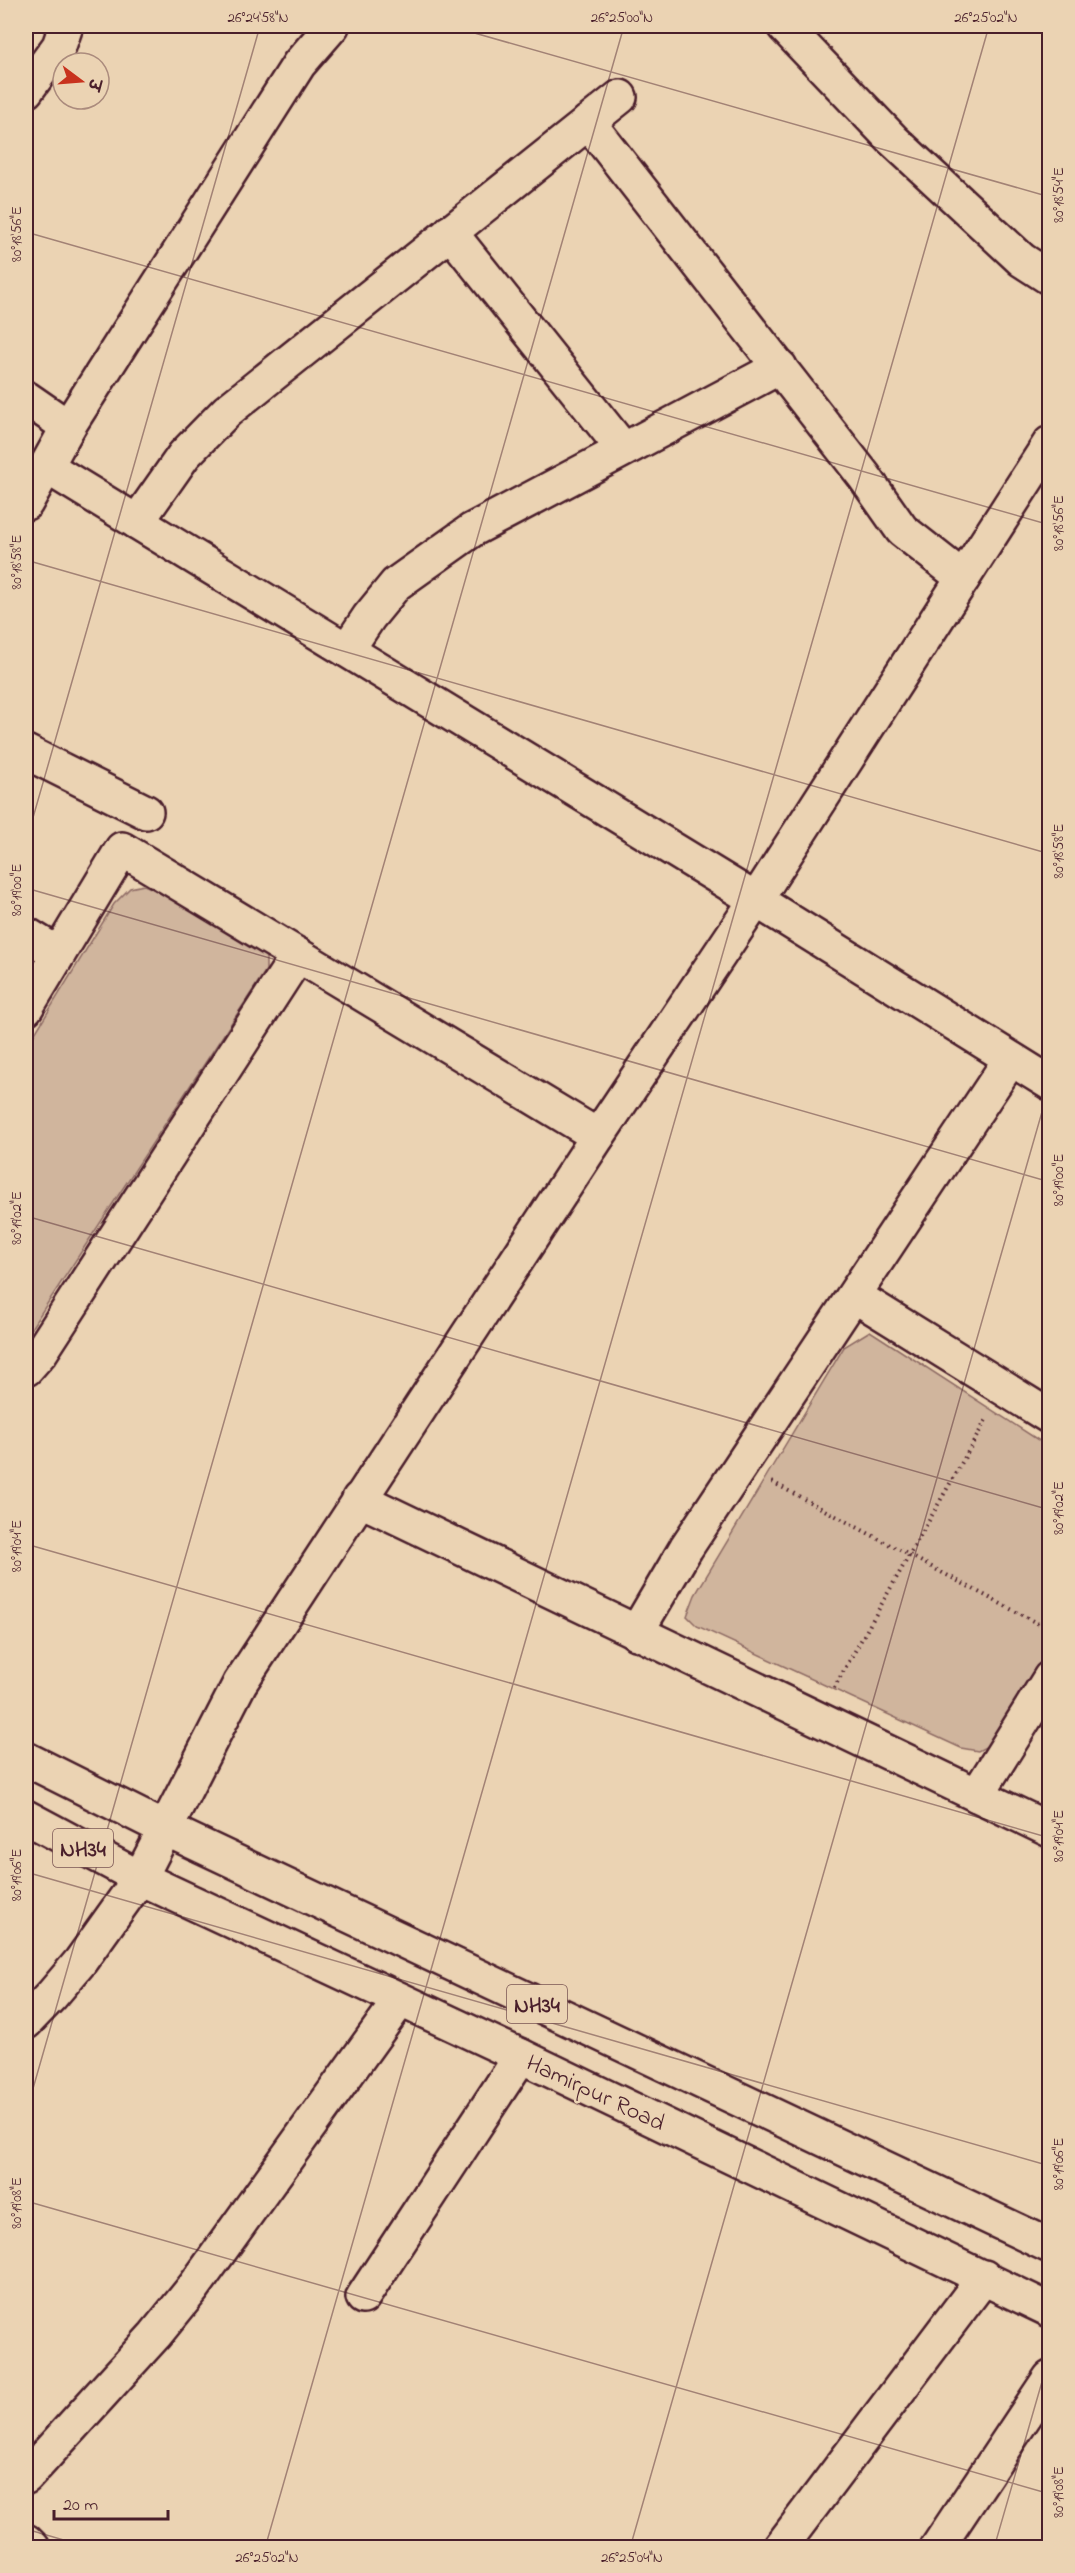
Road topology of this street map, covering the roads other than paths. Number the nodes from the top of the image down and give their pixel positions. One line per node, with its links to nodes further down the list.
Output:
1 (66, 26): 4 (main road)
2 (332, 26): 11 (main road)
3 (784, 26): 8 (main road)
4 (26, 91)
5 (620, 97): 6 (main road)
6 (588, 122): 7 (main road); 9 (main road)
7 (450, 232): 13 (main road); 16 (main road)
8 (1050, 278)
9 (780, 367): 13 (main road); 17 (main road)
10 (26, 398): 11 (main road)
11 (68, 428): 14 (main road)
12 (1050, 443): 17 (main road)
13 (623, 449): 18 (main road)
14 (47, 467): 15 (main road); 16 (main road)
15 (26, 502)
16 (137, 522): 18 (main road)
17 (963, 578): 21 (main road)
18 (347, 650): 21 (main road)
19 (26, 752): 20 (main road)
20 (146, 812)
21 (756, 900): 26 (main road); 28 (main road)
22 (26, 934): 23 (main road)
23 (57, 953): 24 (main road); 25 (main road)
24 (298, 955): 28 (main road); 30 (main road)
25 (26, 1008)
26 (1010, 1060): 27 (main road); 29 (main road)
27 (1050, 1083)
28 (598, 1136): 32 (main road)
29 (855, 1296): 31 (main road); 33 (main road)
30 (26, 1369)
31 (1050, 1418)
32 (359, 1499): 33 (main road); 38 (main road)
33 (636, 1633): 36 (main road)
34 (1050, 1678): 36 (main road)
35 (26, 1759): 38 (main road, NH34)
36 (977, 1795): 39 (main road)
37 (26, 1817): 40 (main road, NH34)
38 (165, 1829): 40 (main road); 44 (main road, NH34)
39 (1050, 1830)
40 (140, 1878): 41 (main road, Hamirpur Road / NH34); 42 (main road)
41 (400, 2000): 43 (main road, Hamirpur Road / NH34); 49 (main road)
42 (26, 2022)
43 (521, 2056): 45 (main road, Hamirpur Road / NH34); 46 (main road)
44 (1050, 2246)
45 (984, 2277): 47 (main road, Hamirpur Road / NH34); 52 (main road)
46 (363, 2297)
47 (1050, 2310)
48 (1050, 2378): 53 (main road)
49 (26, 2477)
50 (26, 2541): 51 (main road)
51 (33, 2547)
52 (780, 2547)
53 (937, 2547)

